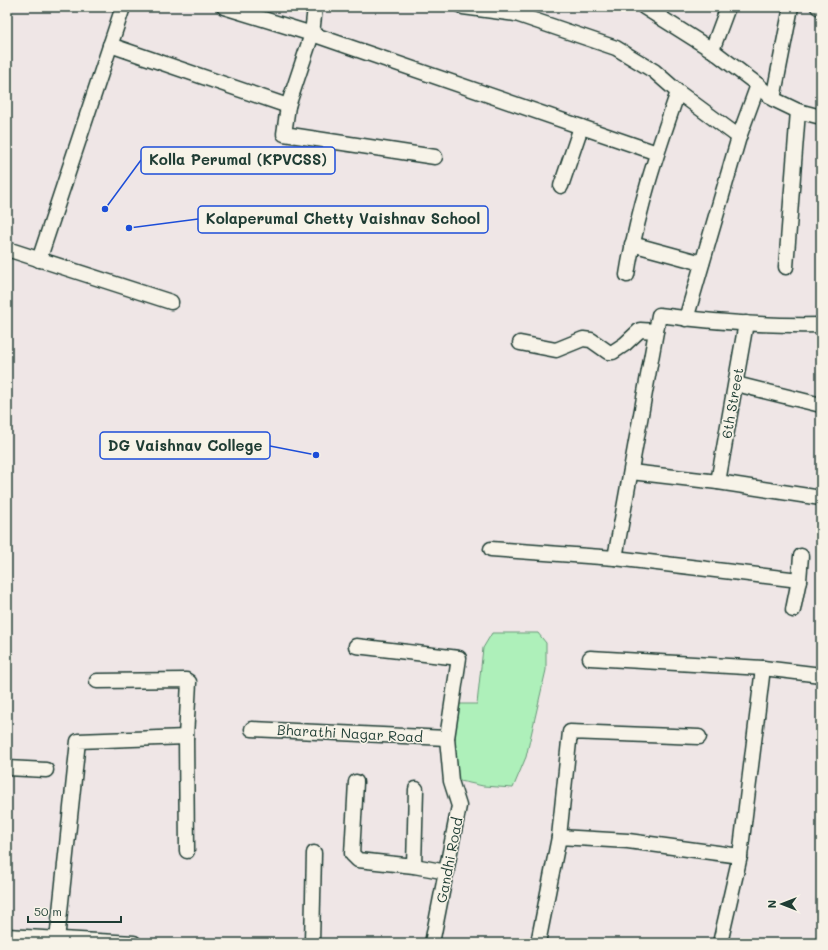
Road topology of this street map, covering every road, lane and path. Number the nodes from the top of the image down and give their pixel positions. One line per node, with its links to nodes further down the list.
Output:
1 (123, 7): 11 (street)
2 (224, 7): 10 (street)
3 (315, 7): 10 (street)
4 (463, 7): 8 (street)
5 (644, 7): 9 (street)
6 (728, 7): 12 (street)
7 (791, 7): 15 (street)
8 (515, 10): 14 (street)
9 (662, 12): 12 (street)
10 (312, 34): 16 (street); 19 (street)
11 (110, 45): 16 (street); 26 (street)
12 (712, 50): 13 (street)
13 (758, 85): 15 (street); 20 (street)
14 (678, 92): 20 (street); 21 (street)
15 (773, 99): 17 (street)
16 (288, 106): 22 (street)
17 (798, 111): 18 (street); 28 (street)
18 (821, 117)
19 (582, 127): 21 (street); 23 (street)
20 (739, 137): 27 (street)
21 (657, 153): 24 (street)
22 (435, 157)
23 (561, 186)
24 (632, 244): 27 (street); 29 (street)
25 (7, 249): 26 (street)
26 (39, 260): 30 (street)
27 (702, 263): 31 (street)
28 (786, 267)
29 (627, 275)
30 (172, 302)
31 (686, 319): 32 (street); 34 (street)
32 (746, 324): 33 (street); 36 (street, 6th Street)
33 (821, 325)
34 (656, 330): 35 (street); 38 (street)
35 (520, 343)
36 (736, 384): 37 (street); 39 (street, 6th Street)
37 (821, 405)
38 (630, 472): 39 (street); 43 (street)
39 (718, 482): 40 (street)
40 (821, 498)
41 (491, 549): 43 (street)
42 (801, 556): 44 (street)
43 (616, 558): 44 (street)
44 (799, 580): 45 (street)
45 (793, 610)
46 (356, 646): 54 (street, Gandhi Road)
47 (590, 658): 48 (street)
48 (763, 668): 49 (street); 62 (street)
49 (821, 675)
50 (97, 681): 52 (street)
51 (252, 729): 54 (street, Bharathi Nagar Road)
52 (186, 737): 60 (street); 66 (street)
53 (699, 737): 59 (street)
54 (447, 738): 64 (street, Gandhi Road)
55 (7, 768): 56 (street)
56 (46, 770)
57 (356, 782): 63 (street)
58 (416, 789): 63 (street)
59 (559, 837): 62 (street); 70 (street)
60 (187, 851)
61 (314, 853): 68 (street)
62 (740, 856): 71 (street)
63 (414, 866): 64 (street)
64 (447, 872): 69 (street, Gandhi Road)
65 (7, 936): 66 (street)
66 (57, 940): 67 (street)
67 (134, 943)
68 (312, 943)
69 (432, 943)
70 (538, 943)
71 (720, 943)

